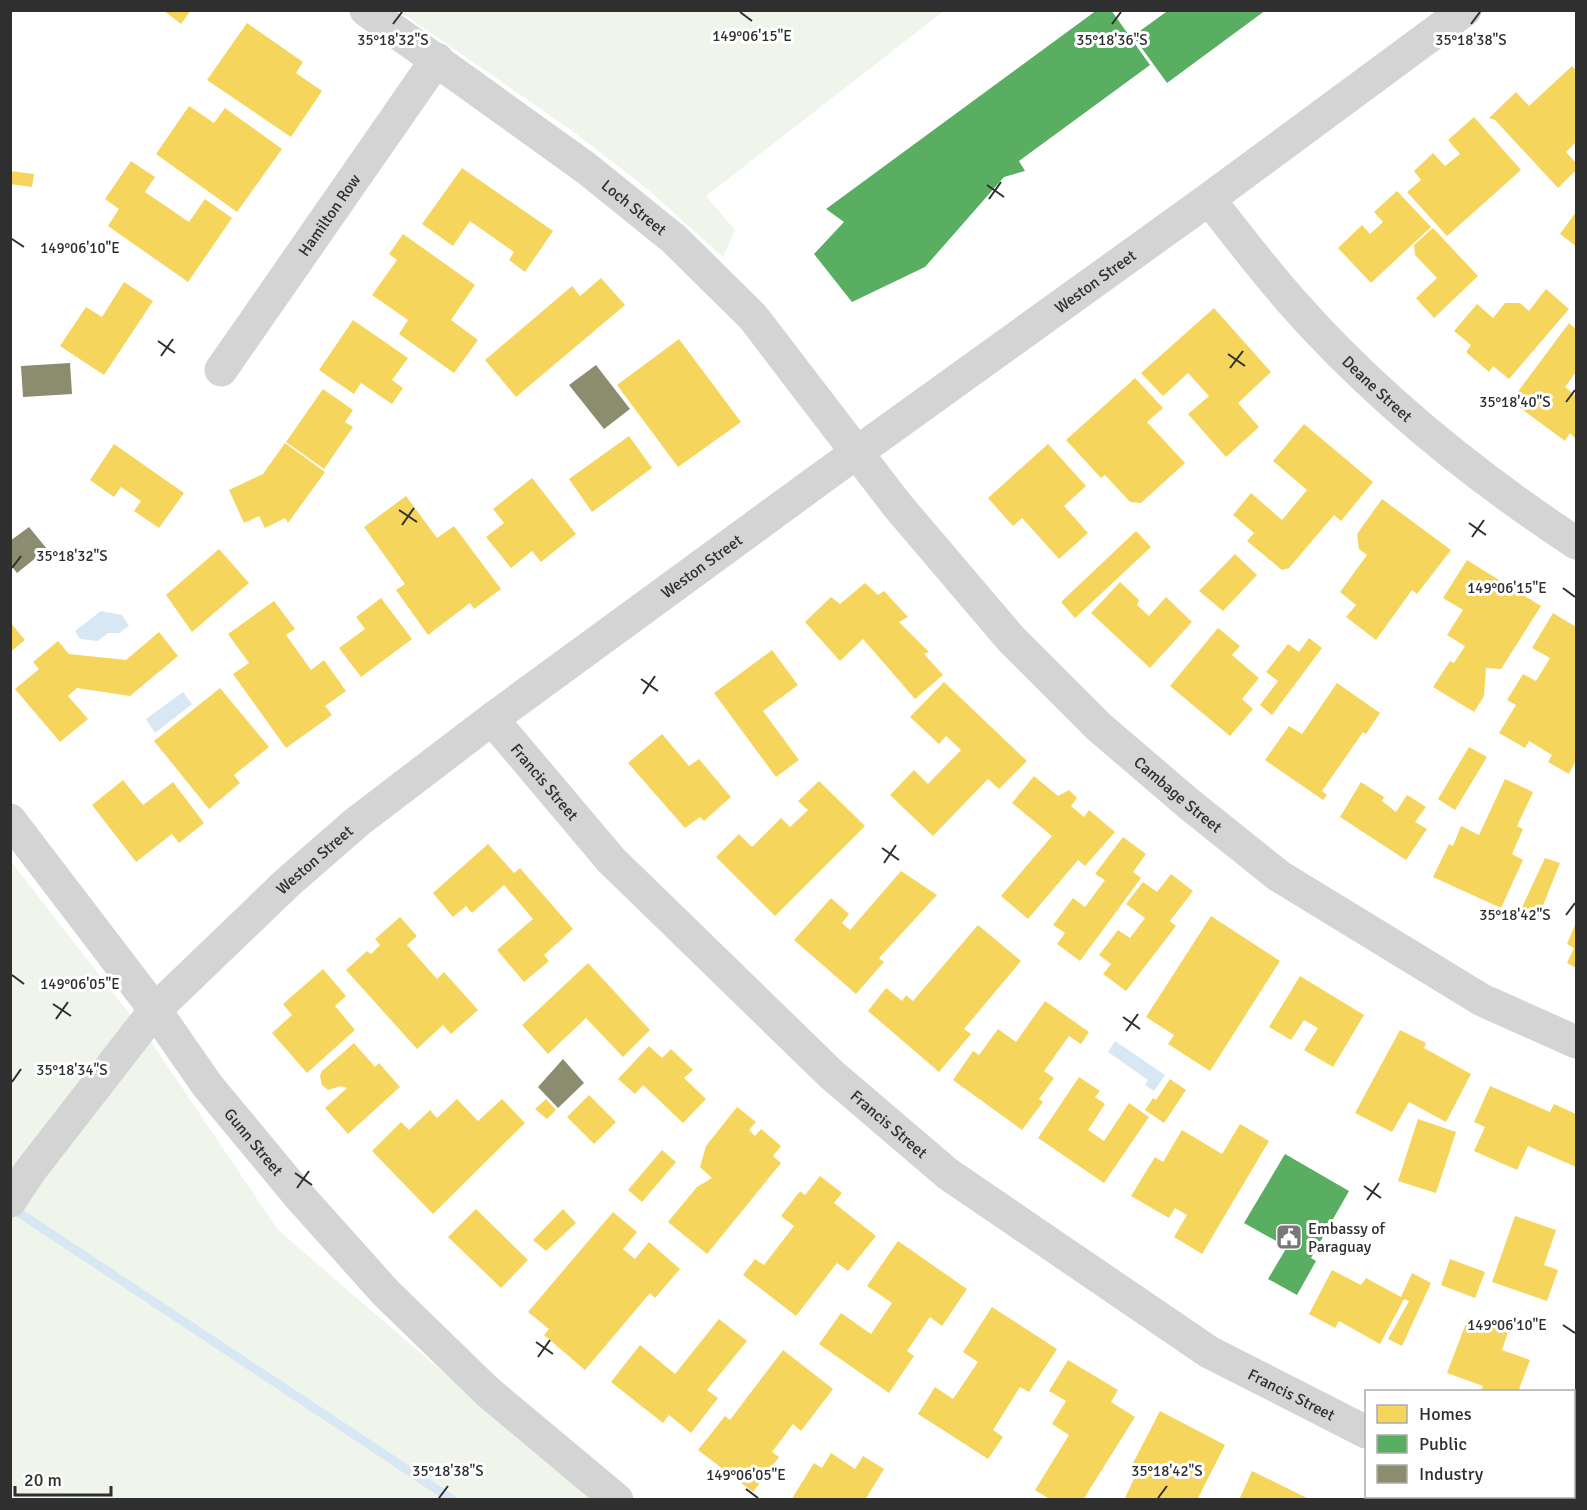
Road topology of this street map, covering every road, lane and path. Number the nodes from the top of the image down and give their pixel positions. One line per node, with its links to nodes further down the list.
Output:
1 (366, 10): 3 (street, Loch Street)
2 (1465, 10): 4 (street, Weston Street)
3 (437, 59): 5 (street, Hamilton Row); 6 (street, Loch Street)
4 (1209, 199): 6 (street, Weston Street); 7 (street, Deane Street)
5 (220, 370)
6 (857, 452): 8 (street, Weston Street); 11 (street, Cambage Street)
7 (1576, 543)
8 (492, 719): 10 (street, Weston Street); 13 (street, Francis Street)
9 (10, 820): 10 (street, Gunn Street)
10 (155, 1010): 12 (street, Weston Street); 14 (street, Gunn Street)
11 (1576, 1042)
12 (10, 1201)
13 (1365, 1431)
14 (617, 1500)

